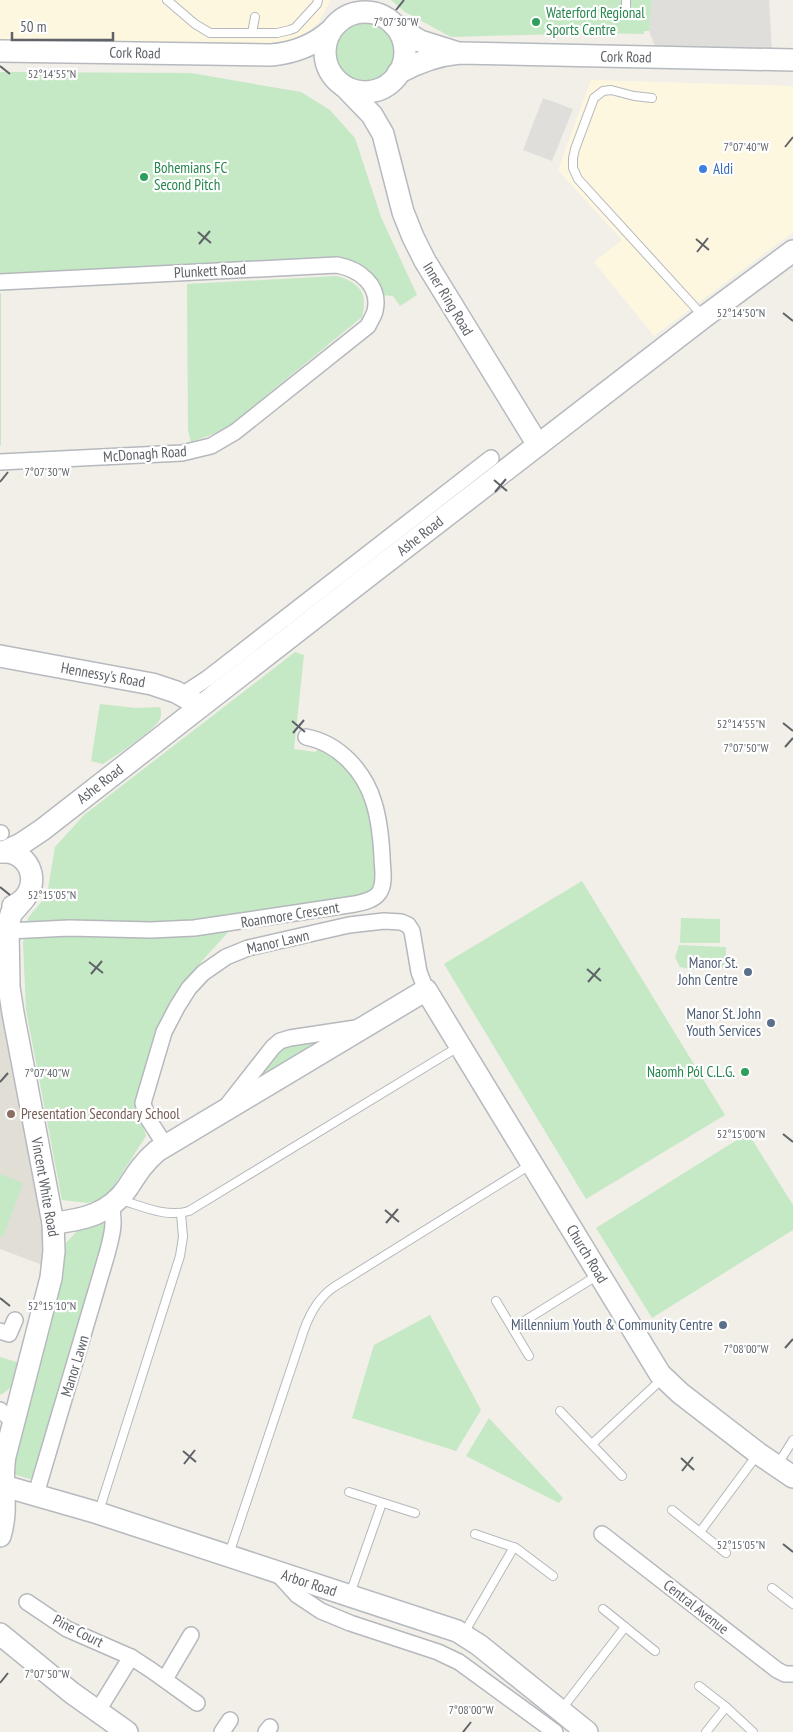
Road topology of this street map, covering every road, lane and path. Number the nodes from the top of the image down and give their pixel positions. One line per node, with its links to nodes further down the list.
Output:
1 (166, 0): 8 (lane)
2 (318, 0): 8 (lane)
3 (342, 0): 7 (street)
4 (366, 0): 6 (street)
5 (255, 17): 8 (lane)
6 (389, 21): 7 (street); 10 (street); 13 (street)
7 (332, 29): 11 (street); 14 (street)
8 (252, 33)
9 (0, 51): 11 (street, Cork Road)
10 (460, 53): 12 (street, Cork Road); 13 (street)
11 (271, 54): 14 (street)
12 (793, 60)
13 (396, 76): 14 (street); 16 (street, Inner Ring Road)
14 (341, 84): 16 (street, Inner Ring Road)
15 (652, 98): 19 (lane)
16 (385, 141): 21 (street, Inner Ring Road)
17 (793, 251): 19 (street, Ashe Road)
18 (0, 282): 20 (street, Plunkett Road)
19 (704, 317): 21 (street, Ashe Road)
20 (368, 326): 23 (street, McDonagh Road)
21 (538, 445): 24 (street, Ashe Road)
22 (491, 458): 24 (street)
23 (0, 462)
24 (448, 503): 25 (street, Ashe Road)
25 (357, 569): 27 (street); 28 (street, Ashe Road)
26 (0, 656): 27 (street, Hennessy's Road)
27 (182, 695): 28 (street, Hennessy's Road)
28 (202, 706): 30 (street, Ashe Road)
29 (306, 736): 35 (street, Roanmore Crescent)
30 (50, 824): 31 (street, Ashe Road); 32 (street, Ashe Road)
31 (1, 843): 32 (street)
32 (31, 874): 33 (street, Ashe Road)
33 (24, 899): 34 (street); 35 (street, Vincent White Road)
34 (0, 907)
35 (4, 922): 44 (street, Vincent White Road)
36 (426, 990): 37 (street); 38 (street, Church Road); 40 (street, Manor Lawn)
37 (362, 1028): 39 (street); 39 (street)
38 (460, 1046): 41 (street, Church Road); 43 (lane)
39 (224, 1110): 40 (street)
40 (165, 1145): 42 (street)
41 (532, 1164): 45 (street, Church Road); 72 (lane)
42 (115, 1203): 43 (lane); 44 (street); 61 (street, Manor Lawn)
43 (181, 1214): 64 (lane)
44 (53, 1223): 52 (street, Vincent White Road)
45 (600, 1274): 48 (lane); 51 (street, Church Road)
46 (496, 1301): 48 (lane)
47 (15, 1320): 49 (street)
48 (513, 1328): 50 (lane)
49 (5, 1338)
50 (529, 1356)
51 (663, 1378): 55 (lane); 56 (street, Church Road)
52 (8, 1411): 59 (street, Vincent White Road)
53 (560, 1411): 55 (lane)
54 (793, 1440): 57 (lane)
55 (592, 1444): 58 (lane)
56 (759, 1454): 57 (street, Church Road); 66 (lane)
57 (785, 1472)
58 (622, 1476)
59 (4, 1486): 61 (street, Arbor Road); 69 (street, Vincent White Road)
60 (349, 1492): 62 (lane)
61 (36, 1494): 64 (street, Arbor Road)
62 (382, 1502): 65 (lane); 76 (lane)
63 (672, 1510): 66 (lane)
64 (98, 1513): 72 (street, Arbor Road)
65 (415, 1514)
66 (700, 1532): 71 (lane)
67 (475, 1534): 70 (lane)
68 (602, 1534): 86 (street, Central Avenue)
69 (0, 1536)
70 (514, 1547): 74 (lane); 82 (lane)
71 (726, 1552)
72 (229, 1556): 73 (street, Arbor Road)
73 (276, 1572): 76 (street, Arbor Road); 91 (street)
74 (553, 1576)
75 (772, 1588): 78 (lane)
76 (349, 1596): 82 (street, Arbor Road)
77 (27, 1602): 85 (street, Pine Court)
78 (793, 1604)
79 (603, 1609): 80 (lane)
80 (625, 1627): 84 (lane); 93 (lane)
81 (0, 1634): 94 (street)
82 (463, 1634): 89 (street, Arbor Road)
83 (190, 1635): 87 (street)
84 (655, 1650)
85 (131, 1657): 87 (street, Pine Court); 94 (street)
86 (793, 1674)
87 (165, 1680): 90 (street, Pine Court)
88 (699, 1686): 92 (lane)
89 (532, 1688): 91 (street); 93 (street, Arbor Road)
90 (197, 1703)
91 (519, 1705): 96 (street)
92 (726, 1707): 98 (lane); 99 (lane)
93 (561, 1710): 97 (street, Arbor Road)
94 (98, 1712): 95 (street)
95 (127, 1732)
96 (554, 1732)
97 (587, 1732)
98 (706, 1732)
99 (753, 1732)

